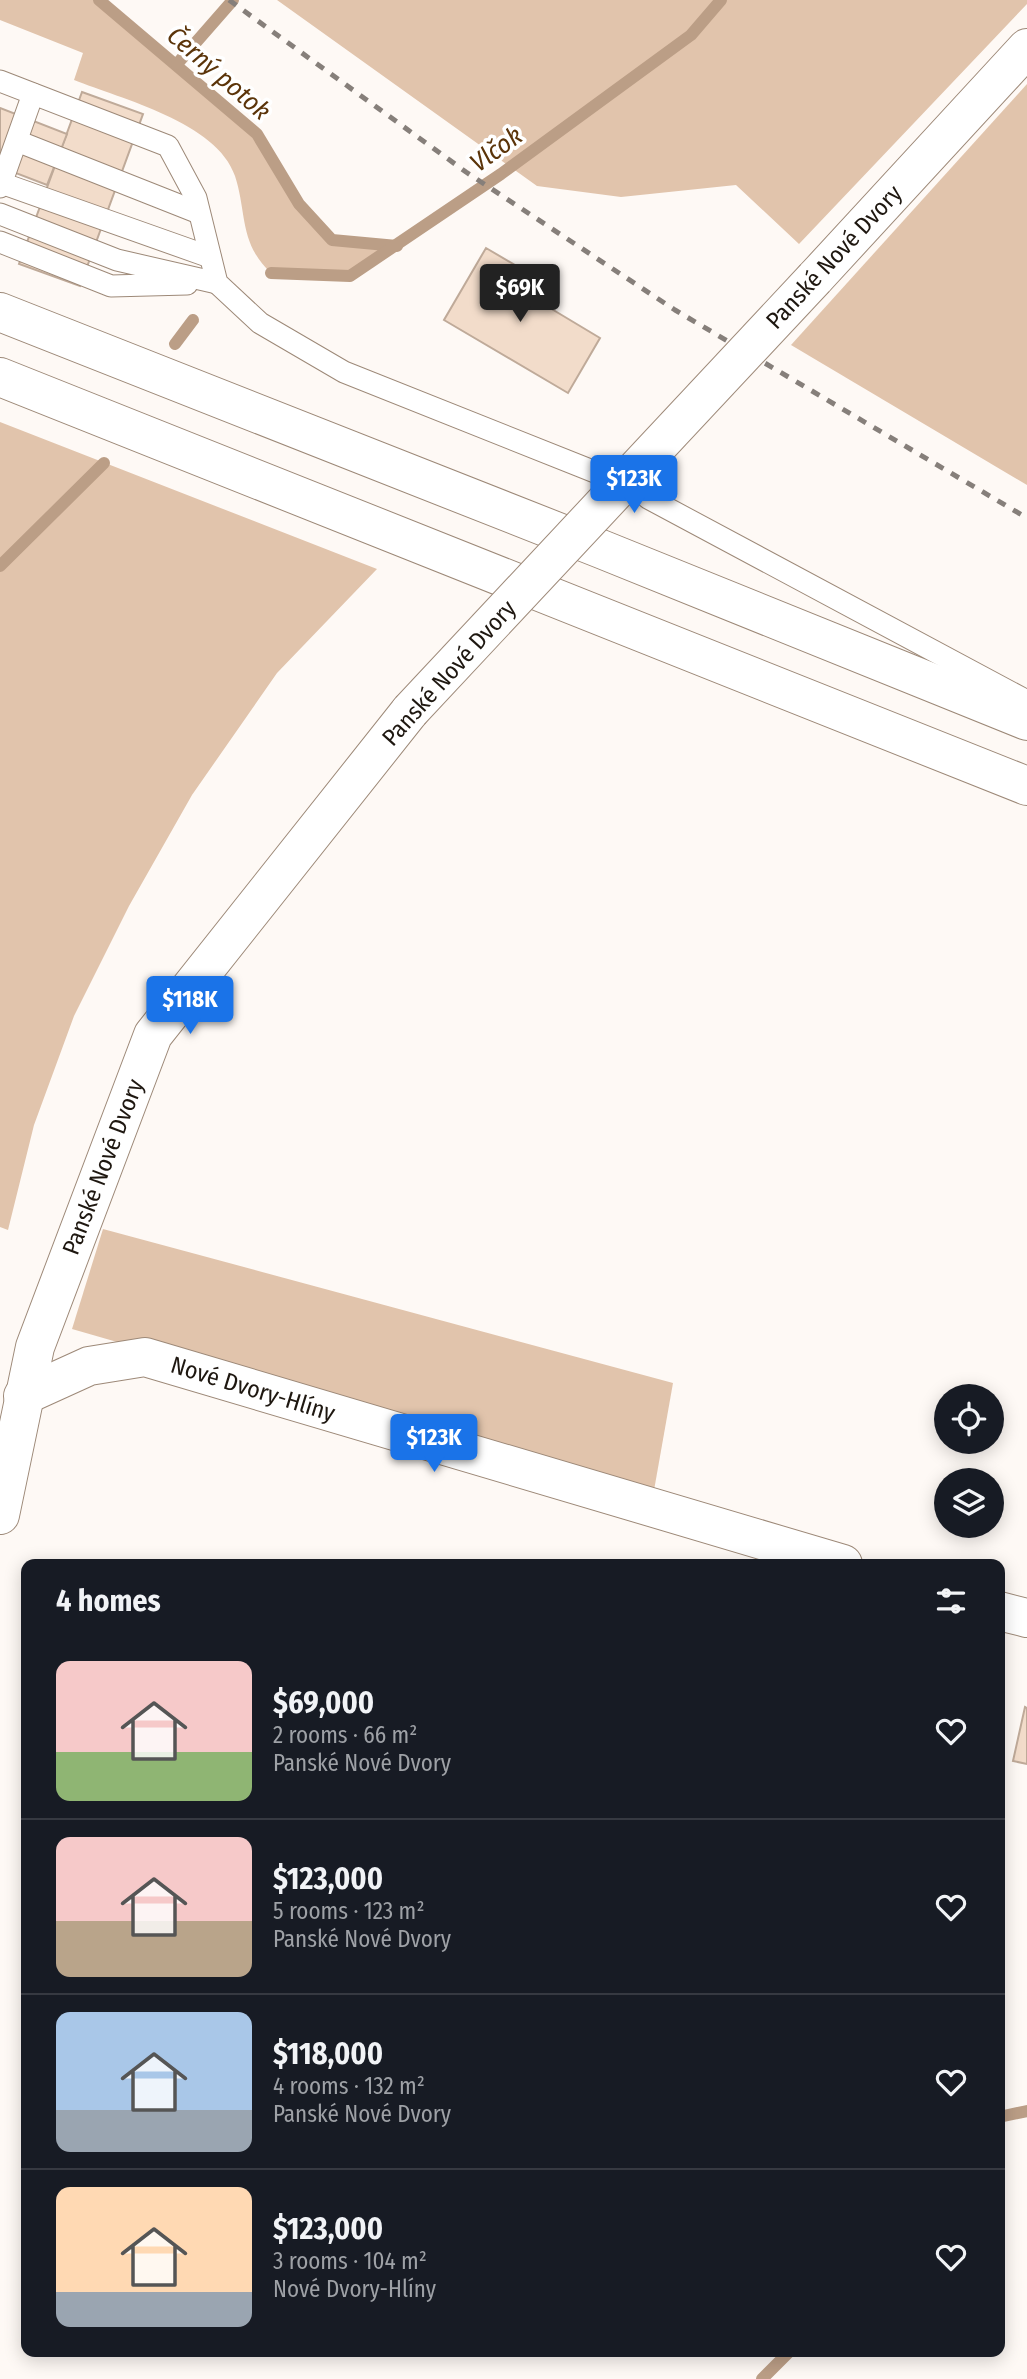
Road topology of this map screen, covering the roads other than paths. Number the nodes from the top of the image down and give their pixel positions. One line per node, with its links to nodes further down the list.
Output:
1 (1027, 48): 18 (main road, Panské Nové Dvory, bridge)
2 (0, 81): 3 (lane)
3 (33, 94): 4 (lane); 6 (lane)
4 (17, 141): 5 (lane); 6 (lane)
5 (1, 185): 9 (lane)
6 (199, 213): 9 (lane)
7 (0, 214): 10 (lane)
8 (0, 242): 10 (lane)
9 (210, 257): 10 (lane)
10 (217, 283): 13 (lane)
11 (0, 312): 16 (main road)
12 (0, 377): 17 (main road)
13 (594, 472)
14 (648, 498): 15 (lane)
15 (1027, 701)
16 (1027, 721)
17 (1027, 786)
18 (23, 1396): 19 (main road); 20 (main road, Nové Dvory-Hlíny)
19 (0, 1515)
20 (826, 1559)
21 (1005, 1612): 22 (main road)
22 (1027, 1618)

